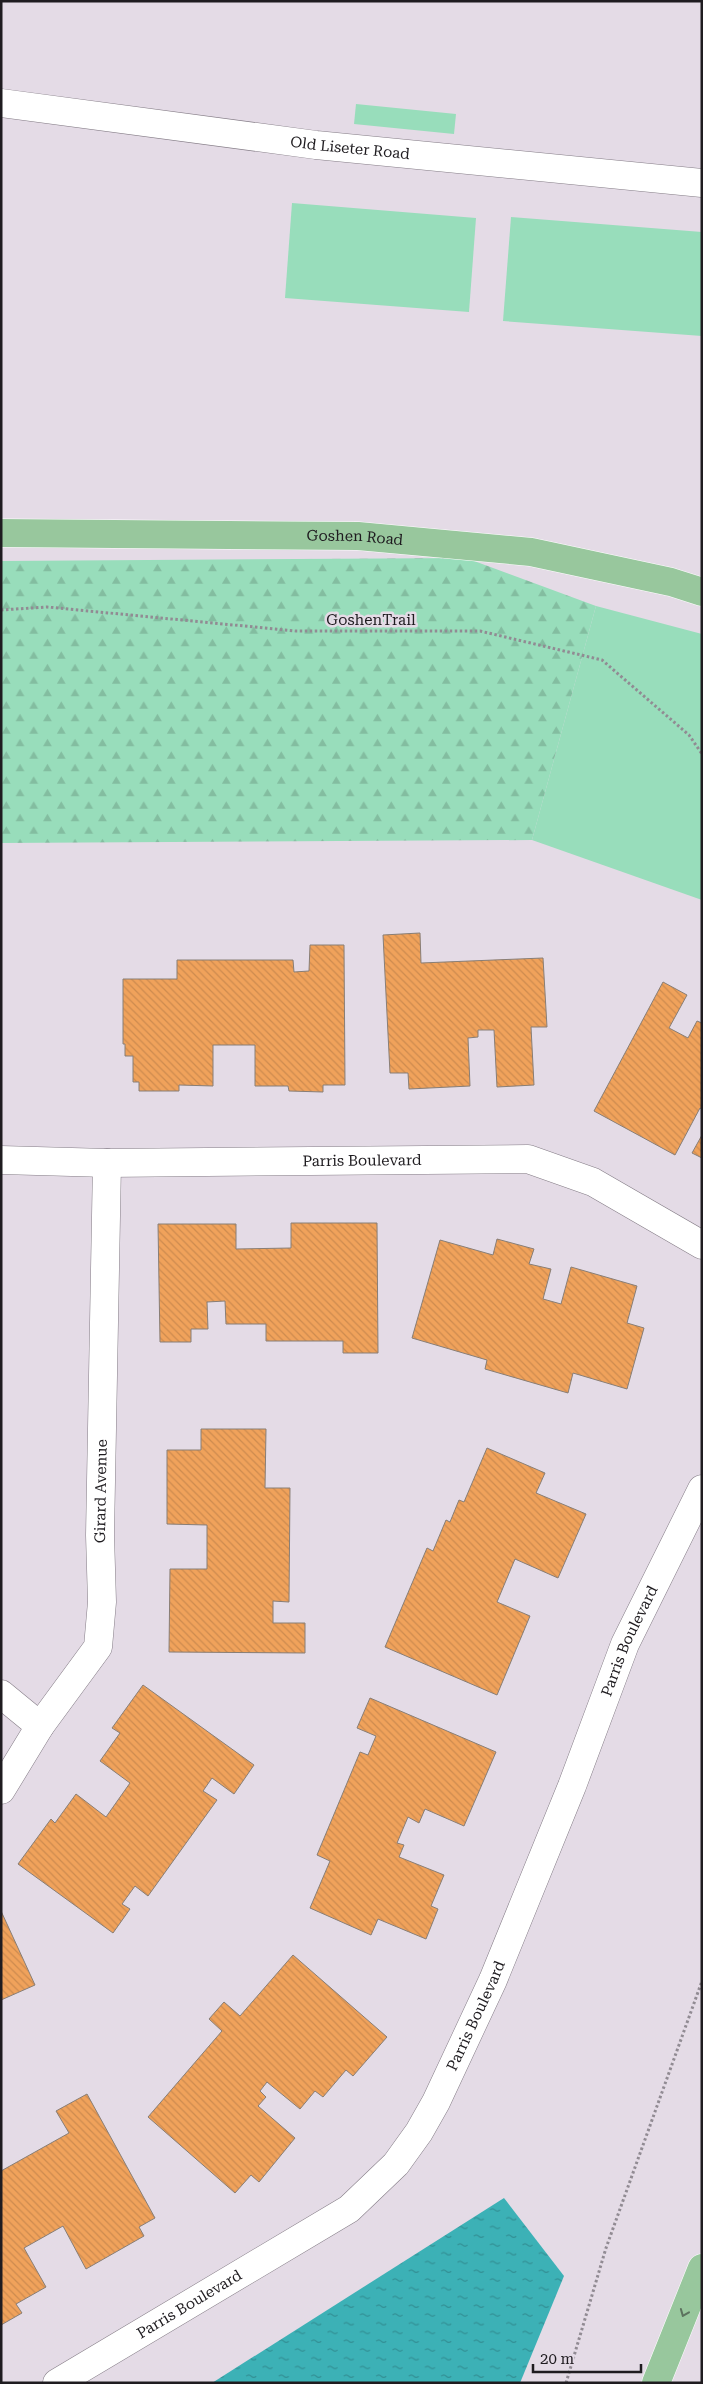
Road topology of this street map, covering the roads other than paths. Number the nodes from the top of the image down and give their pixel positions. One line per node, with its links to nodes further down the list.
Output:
1 (1, 103): 2 (street, Old Liseter Road)
2 (702, 183)
3 (1, 533): 4 (main road, Goshen Road)
4 (702, 592)
5 (1, 1160): 6 (street, Parris Boulevard)
6 (106, 1163): 7 (street, Parris Boulevard); 10 (street, Girard Avenue)
7 (702, 1245)
8 (702, 1489): 13 (street, Parris Boulevard)
9 (1, 1694): 10 (street)
10 (40, 1726): 11 (street, Girard Avenue)
11 (1, 1790)
12 (702, 2268): 14 (main road, one-way to 14)
13 (57, 2383)
14 (656, 2383)

